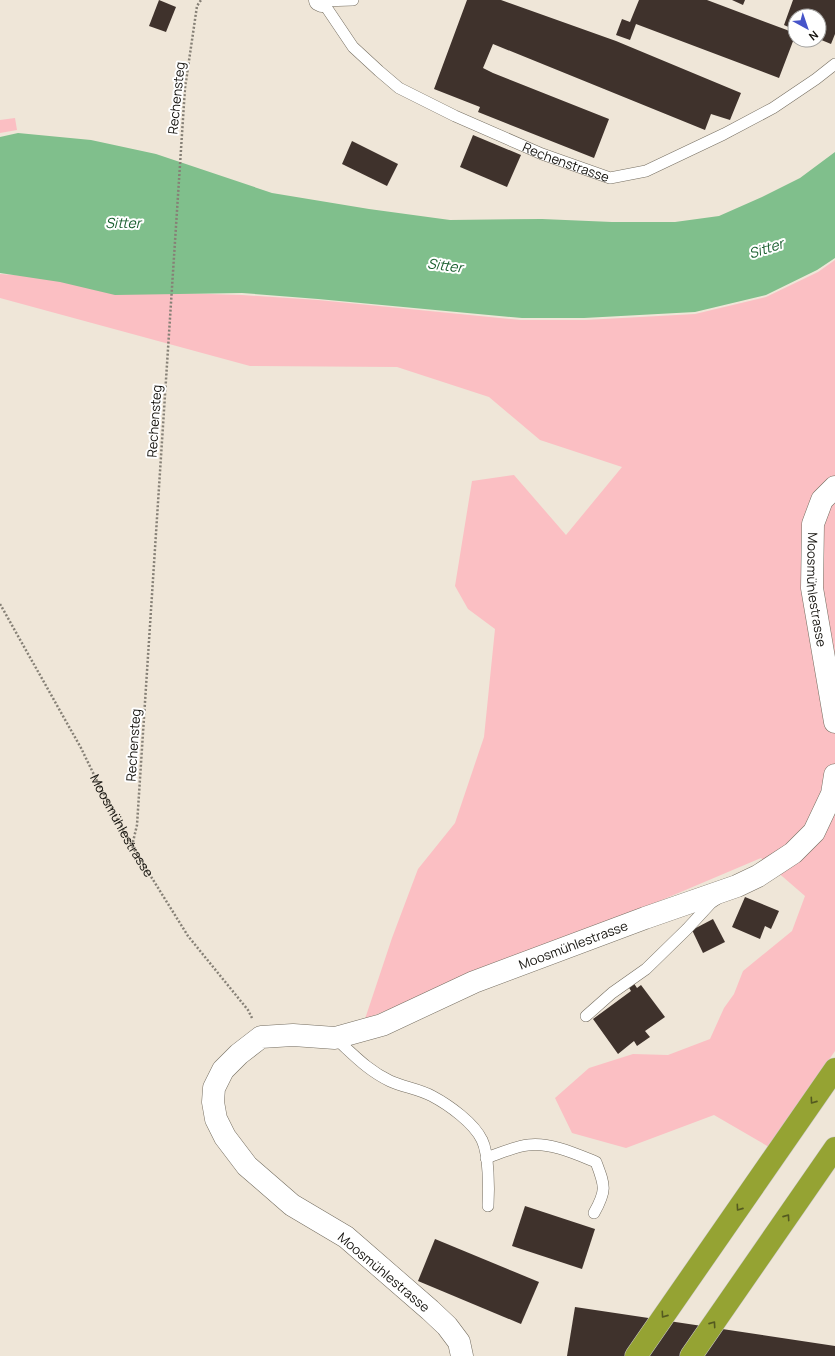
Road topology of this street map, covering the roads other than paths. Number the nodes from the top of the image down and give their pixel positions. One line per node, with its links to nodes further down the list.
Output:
1 (352, 0): 2 (lane, Rechenstrasse)
2 (321, 1): 3 (lane, Rechenstrasse)
3 (835, 64)
4 (835, 487): 5 (street, Moosmühlestrasse)
5 (835, 722)
6 (835, 775): 7 (street, Moosmühlestrasse)
7 (737, 886): 8 (lane); 9 (street, Moosmühlestrasse)
8 (586, 1016)
9 (335, 1038): 12 (lane); 15 (street, Moosmühlestrasse)
10 (835, 1069): 16 (highway, one-way to 16)
11 (835, 1148): 17 (highway, one-way to 11)
12 (486, 1158): 13 (lane); 14 (lane)
13 (488, 1206)
14 (594, 1213)
15 (462, 1356)
16 (636, 1356)
17 (691, 1356)

